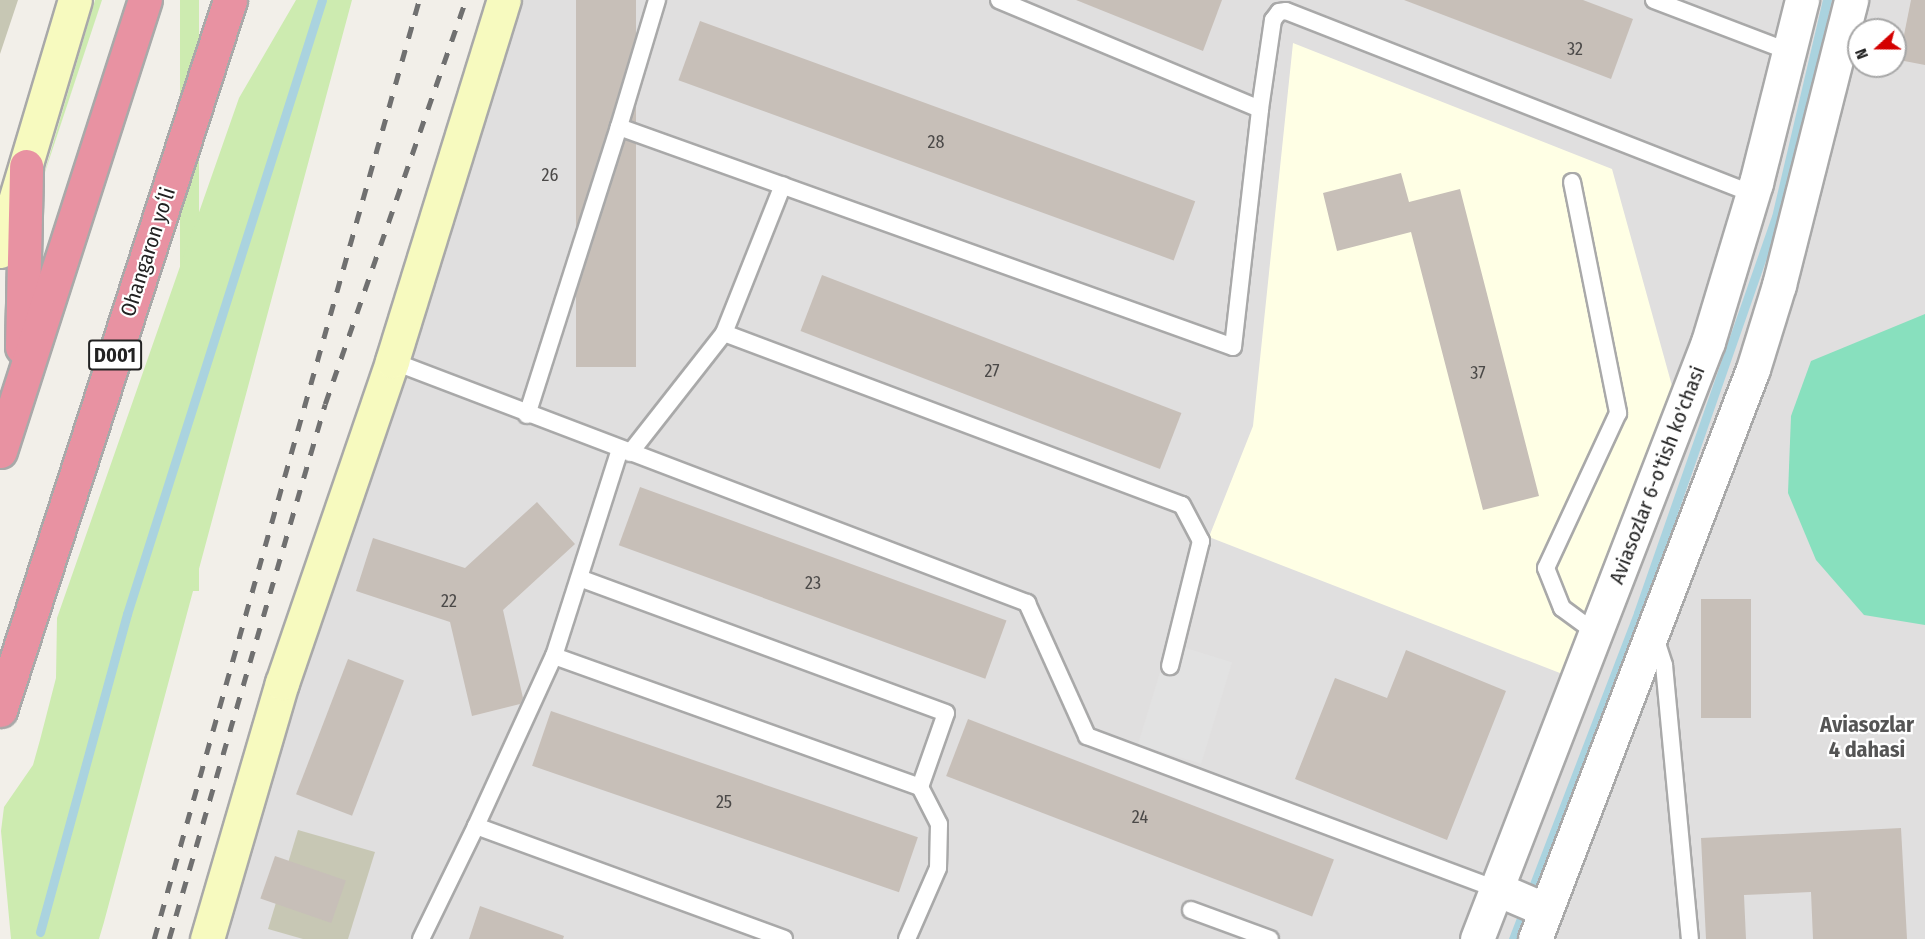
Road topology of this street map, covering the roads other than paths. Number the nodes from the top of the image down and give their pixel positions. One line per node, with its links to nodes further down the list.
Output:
1 (75, 0): 13 (street)
2 (145, 0): 20 (highway)
3 (230, 0): 29 (highway, Ohangaron yoʻli / D001)
4 (504, 0): 19 (street)
5 (657, 0): 12 (lane)
6 (999, 0): 11 (lane)
7 (1654, 0): 10 (lane)
8 (1802, 0): 10 (street, Aviasozlar 6-o'tish ko'chasi)
9 (1851, 0): 16 (street, Aviasozlar 6-o'tish ko'chasi)
10 (1790, 52): 16 (street, Aviasozlar 6-o'tish ko'chasi)
11 (1260, 109): 15 (lane); 16 (lane)
12 (619, 127): 15 (lane); 21 (lane)
13 (26, 166): 17 (highway)
14 (1572, 182): 26 (lane)
15 (783, 185): 18 (lane)
16 (1775, 192): 25 (street, Aviasozlar 6-o'tish ko'chasi); 26 (street, Aviasozlar 6-o'tish ko'chasi)
17 (6, 252): 20 (highway)
18 (724, 333): 23 (lane); 28 (lane)
19 (392, 361): 21 (lane); 34 (street)
20 (22, 384): 22 (highway)
21 (527, 415): 23 (lane)
22 (0, 451)
23 (625, 451): 24 (lane); 32 (lane)
24 (579, 578): 27 (lane); 30 (lane)
25 (1653, 630): 32 (street, Aviasozlar 6-o'tish ko'chasi); 40 (lane)
26 (1596, 633): 32 (street, Aviasozlar 6-o'tish ko'chasi)
27 (554, 656): 30 (lane); 31 (lane)
28 (1170, 666)
29 (0, 710)
30 (920, 787): 37 (lane)
31 (476, 826): 35 (lane); 36 (lane)
32 (1527, 908): 39 (street, Aviasozlar 6-o'tish ko'chasi)
33 (1191, 910): 38 (lane)
34 (207, 939)
35 (421, 939)
36 (784, 939)
37 (907, 939)
38 (1270, 939)
39 (1477, 939)
40 (1690, 939)

